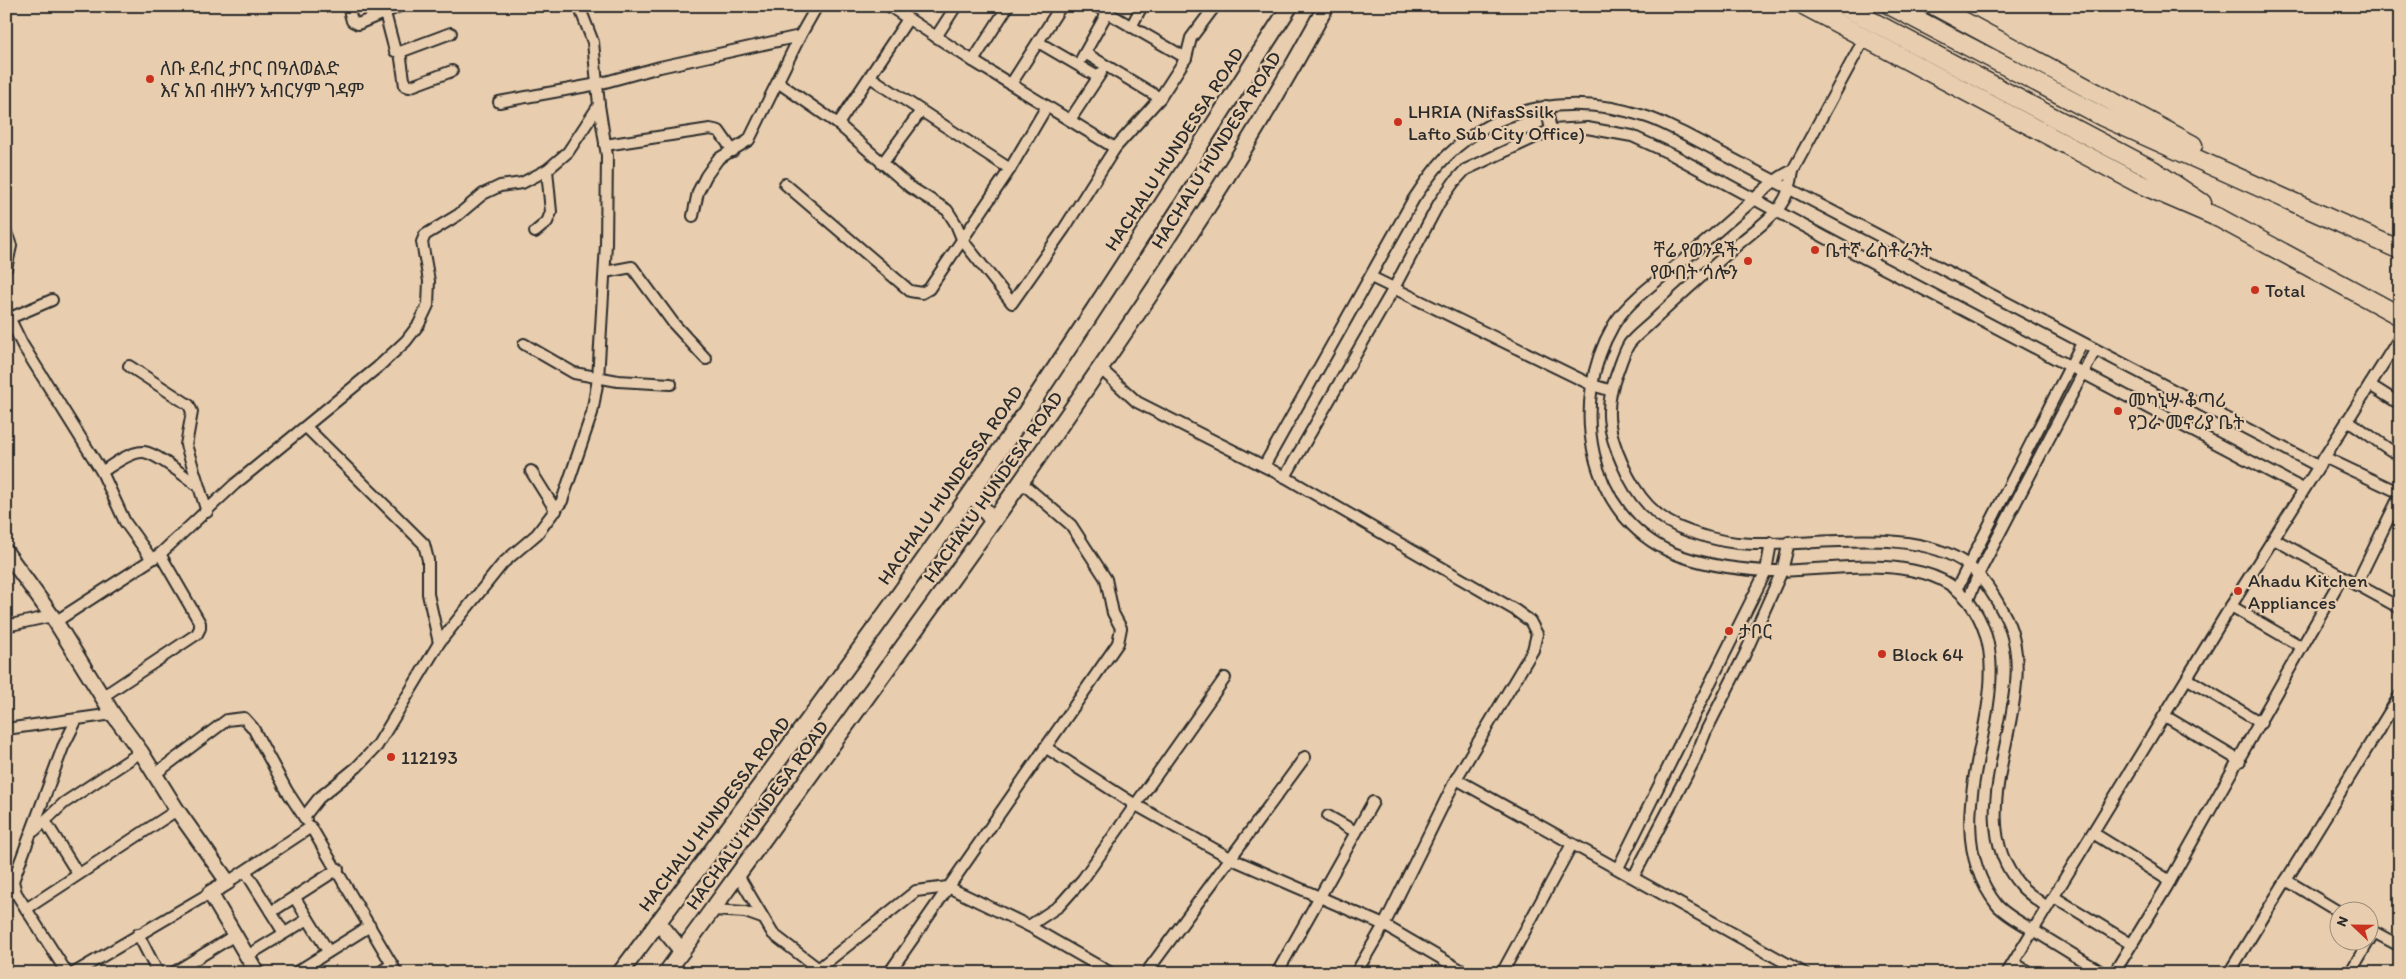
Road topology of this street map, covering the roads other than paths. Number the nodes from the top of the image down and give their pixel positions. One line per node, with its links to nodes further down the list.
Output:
1 (348, 6): 18 (street)
2 (400, 6): 18 (street)
3 (579, 6): 37 (street)
4 (817, 6): 23 (street)
5 (889, 6): 20 (street)
6 (956, 6): 24 (street)
7 (1008, 6): 30 (street)
8 (1061, 6): 26 (street)
9 (1096, 6): 19 (street)
10 (1142, 6): 21 (street)
11 (1290, 6): 100 (main road, HACHALU HUNDESSA ROAD)
12 (1326, 6): 80 (main road, HACHALU HUNDESA ROAD)
13 (1805, 6): 25 (highway)
14 (1891, 6): 65 (highway)
15 (1935, 6): 65 (highway)
16 (1211, 7): 29 (street)
17 (1849, 9): 61 (highway)
18 (385, 13): 27 (street)
19 (1107, 13): 21 (street); 28 (street)
20 (908, 19): 24 (street); 34 (street)
21 (1130, 27): 29 (street)
22 (451, 33): 27 (street)
23 (800, 36): 36 (street); 37 (street)
24 (936, 37): 30 (street)
25 (1864, 39): 54 (street); 61 (highway)
26 (1038, 42): 31 (street); 38 (street)
27 (400, 52): 33 (street)
28 (1085, 53): 31 (street); 32 (street)
29 (1186, 58): 39 (street)
30 (973, 61): 38 (street)
31 (1077, 65): 35 (street)
32 (1105, 66): 35 (street); 39 (street)
33 (452, 72)
34 (870, 76): 44 (street); 46 (street)
35 (1098, 77): 45 (street)
36 (779, 83): 46 (street); 50 (street)
37 (598, 84): 40 (street); 41 (street)
38 (1011, 84): 42 (street)
39 (1160, 98): 49 (street)
40 (499, 102)
41 (598, 105): 48 (street); 53 (street)
42 (1047, 106): 45 (street); 52 (street)
43 (1546, 106): 47 (street); 55 (street); 68 (street)
44 (922, 111): 51 (street); 52 (street)
45 (1070, 120): 49 (street)
46 (838, 124): 51 (street)
47 (1551, 130): 58 (street); 69 (street)
48 (605, 145): 50 (street); 67 (street)
49 (1115, 148): 64 (street)
50 (733, 151): 60 (street)
51 (882, 164): 64 (street)
52 (1010, 169): 64 (street)
53 (547, 170): 63 (street); 89 (street)
54 (1792, 170): 55 (street); 57 (street)
55 (1774, 180): 57 (street); 58 (street)
56 (785, 184): 64 (street)
57 (1791, 190): 59 (street); 74 (street)
58 (1754, 199): 59 (street); 84 (street)
59 (1778, 211): 78 (street); 86 (street)
60 (693, 216)
61 (2219, 218): 72 (highway)
62 (6, 232): 66 (street)
63 (535, 232)
64 (963, 241)
65 (2394, 247)
66 (6, 269)
67 (605, 272): 77 (street); 82 (street)
68 (1371, 277): 69 (street); 92 (street)
69 (1394, 288): 84 (street); 96 (street)
70 (52, 300): 71 (street)
71 (8, 315): 95 (street)
72 (2400, 316)
73 (2400, 337): 85 (street)
74 (2082, 343): 76 (street); 78 (street)
75 (524, 344): 82 (street)
76 (2095, 350): 81 (street); 93 (street)
77 (706, 358)
78 (2070, 364): 81 (street); 110 (street)
79 (129, 366): 98 (street)
80 (1101, 369): 92 (street); 97 (main road, HACHALU HUNDESA ROAD)
81 (2084, 372): 99 (street); 113 (street)
82 (598, 379): 83 (street); 102 (street)
83 (671, 384)
84 (1592, 385): 86 (street); 112 (street)
85 (2370, 385): 87 (street); 88 (street)
86 (1610, 390): 107 (street)
87 (2400, 404)
88 (2347, 420): 90 (street); 91 (street)
89 (306, 427): 103 (street); 122 (street)
90 (2400, 456)
91 (2326, 458): 93 (street); 101 (street)
92 (1264, 466): 96 (street)
93 (2318, 466): 99 (street)
94 (531, 471): 102 (street)
95 (102, 472): 98 (street); 109 (street)
96 (1285, 477): 138 (street)
97 (1021, 482): 104 (main road, HACHALU HUNDESA ROAD); 133 (street)
98 (197, 485): 103 (street)
99 (2303, 489): 105 (street)
100 (971, 493): 104 (main road); 175 (main road, HACHALU HUNDESSA ROAD)
101 (2400, 494): 115 (street)
102 (556, 511): 122 (street)
103 (207, 512): 109 (street)
104 (993, 521): 155 (main road, HACHALU HUNDESA ROAD)
105 (2274, 539): 114 (street); 118 (street)
106 (1789, 542): 107 (street); 110 (street); 111 (street)
107 (1771, 544): 112 (street)
108 (6, 552): 120 (street)
109 (156, 556): 120 (street); 127 (street)
110 (1968, 565): 113 (street); 116 (street)
111 (1782, 570): 112 (street); 116 (street); 156 (street)
112 (1766, 571): 151 (street)
113 (1978, 575): 117 (street); 169 (street)
114 (2342, 577): 115 (street); 123 (street)
115 (2356, 585): 119 (street)
116 (1956, 590): 117 (street)
117 (1968, 600): 179 (street)
118 (2231, 606): 123 (street); 125 (street)
119 (2400, 608)
120 (54, 619): 121 (street); 127 (street)
121 (6, 626)
122 (439, 643): 143 (street)
123 (2302, 647): 131 (street)
124 (1225, 678): 140 (street)
125 (2188, 679): 129 (street); 131 (street)
126 (2400, 695): 158 (street)
127 (102, 697): 128 (street)
128 (113, 714): 130 (street); 134 (street)
129 (2165, 716): 136 (street); 147 (street)
130 (77, 719): 132 (street); 148 (street)
131 (2261, 723): 136 (street)
132 (6, 729)
133 (1045, 747): 140 (street); 161 (street)
134 (142, 752): 137 (street); 144 (street)
135 (1305, 757): 150 (street)
136 (2240, 761): 159 (street)
137 (155, 774): 141 (street); 143 (street)
138 (1456, 779): 149 (street); 176 (street)
139 (1373, 802): 146 (street)
140 (1134, 804): 150 (street); 178 (street)
141 (177, 810): 154 (street); 160 (street)
142 (1328, 816): 146 (street)
143 (304, 817): 145 (street)
144 (44, 821): 148 (street); 154 (street)
145 (311, 828): 152 (street); 153 (street)
146 (1356, 832): 164 (street)
147 (2093, 833): 159 (street); 165 (street)
148 (30, 835): 157 (street)
149 (1572, 844): 151 (street); 208 (street)
150 (1232, 859): 164 (street); 204 (street)
151 (1618, 868): 156 (street)
152 (338, 869): 167 (street); 177 (street)
153 (246, 872): 160 (street); 172 (street)
154 (78, 874): 170 (street)
155 (738, 876): 171 (main road, HACHALU HUNDESA ROAD); 173 (street)
156 (1634, 876): 209 (street)
157 (10, 880): 163 (street)
158 (2286, 880): 168 (street); 214 (street)
159 (2170, 881): 184 (street)
160 (228, 882): 162 (street)
161 (948, 887): 178 (street); 192 (street); 202 (street)
162 (210, 892): 181 (street); 183 (street)
163 (16, 893): 166 (street); 170 (street)
164 (1320, 897): 176 (street); 205 (street)
165 (2054, 897): 169 (street); 184 (street)
166 (6, 898)
167 (295, 898): 172 (street); 174 (street)
168 (2328, 905)
169 (2047, 907): 179 (street)
170 (26, 909): 193 (street)
171 (713, 910): 173 (street); 186 (main road, HACHALU HUNDESA ROAD)
172 (271, 912): 180 (street)
173 (762, 918): 192 (street)
174 (308, 919): 180 (street); 187 (street)
175 (658, 922): 186 (main road); 200 (main road, HACHALU HUNDESSA ROAD)
176 (1384, 925): 206 (street); 207 (street)
177 (370, 926): 187 (street); 191 (street)
178 (1029, 926): 203 (street)
179 (2033, 930): 190 (street); 212 (street)
180 (284, 933): 189 (street)
181 (138, 934): 194 (street); 195 (street)
182 (2378, 934): 185 (street)
183 (235, 936): 189 (street); 196 (street)
184 (2131, 944): 213 (street)
185 (2400, 946)
186 (682, 951): 201 (main road, HACHALU HUNDESA ROAD)
187 (328, 952): 198 (street)
188 (2361, 952): 215 (street)
189 (247, 956): 197 (street)
190 (2014, 962): 210 (street); 211 (street)
191 (395, 969): 199 (street)
192 (818, 971)
193 (67, 973)
194 (74, 973)
195 (158, 973)
196 (173, 973)
197 (257, 973)
198 (295, 973)
199 (379, 973)
200 (620, 973)
201 (666, 973)
202 (889, 973)
203 (1112, 973)
204 (1146, 973)
205 (1277, 973)
206 (1356, 973)
207 (1466, 973)
208 (1502, 973)
209 (1804, 973)
210 (2007, 973)
211 (2030, 973)
212 (2103, 973)
213 (2114, 973)
214 (2229, 973)
215 (2350, 973)

